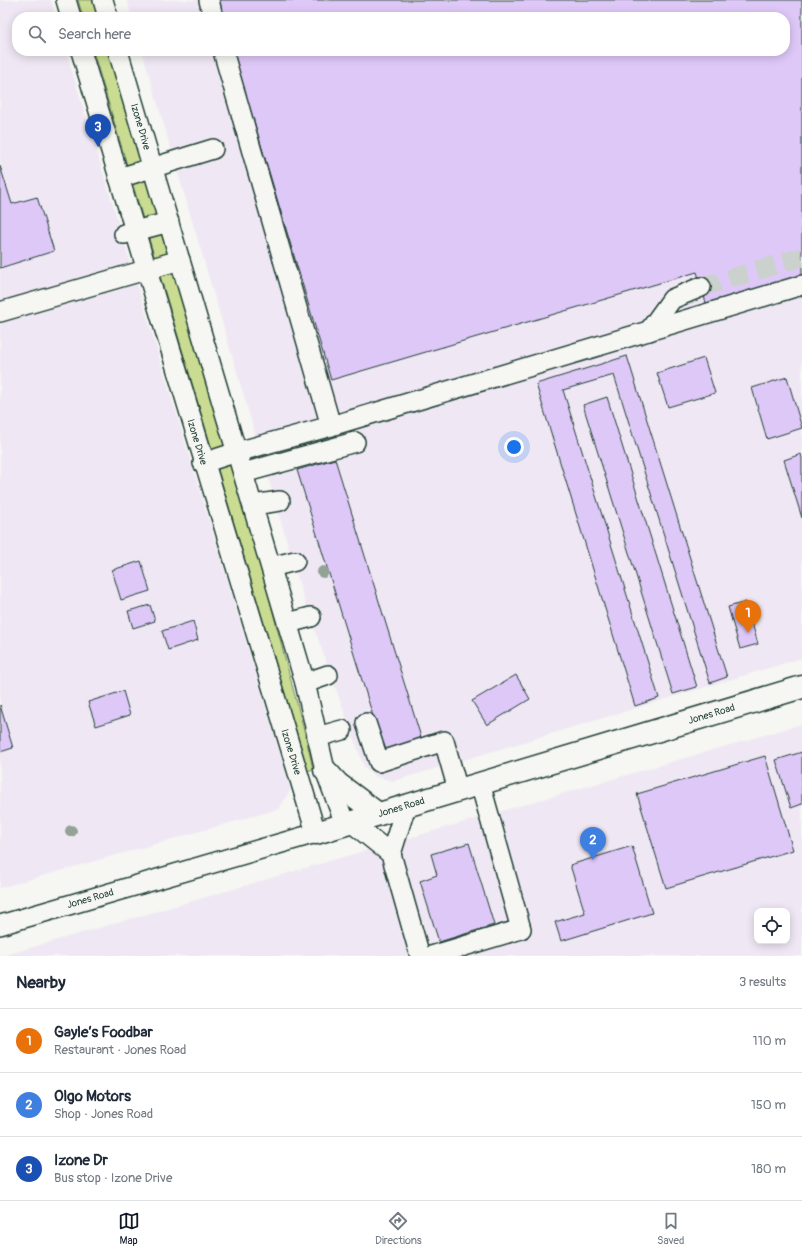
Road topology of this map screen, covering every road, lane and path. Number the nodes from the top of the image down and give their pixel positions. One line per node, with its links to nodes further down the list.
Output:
1 (66, 0): 4 (street)
2 (103, 0): 5 (street)
3 (208, 0): 6 (street)
4 (69, 12)
5 (107, 12)
6 (212, 12)
7 (82, 56): 12 (street, Izone Drive)
8 (119, 56): 11 (street, Izone Drive)
9 (224, 56): 21 (street)
10 (213, 149): 11 (street)
11 (152, 167): 12 (street); 13 (street, Izone Drive)
12 (119, 178): 14 (street, Izone Drive)
13 (169, 222): 14 (street); 15 (street, Izone Drive)
14 (129, 232): 16 (street, Izone Drive)
15 (180, 260): 16 (street); 23 (street, Izone Drive)
16 (146, 270): 19 (street); 24 (street, Izone Drive)
17 (802, 285): 20 (street)
18 (701, 287): 20 (street)
19 (0, 312)
20 (649, 330): 21 (street)
21 (331, 426): 23 (street)
22 (355, 442): 25 (street)
23 (237, 452): 24 (street); 25 (street, Izone Drive)
24 (203, 463): 44 (street, Izone Drive)
25 (243, 474): 27 (street, Izone Drive)
26 (280, 501): 27 (street)
27 (252, 505): 29 (street, Izone Drive)
28 (295, 561): 29 (street)
29 (271, 567): 31 (street, Izone Drive)
30 (311, 617): 31 (street)
31 (288, 623): 33 (street, Izone Drive)
32 (328, 675): 33 (street)
33 (305, 683): 37 (street, Izone Drive)
34 (802, 687): 39 (main road, Jones Road)
35 (366, 723): 40 (street)
36 (342, 730): 37 (street)
37 (317, 737): 38 (street, Izone Drive)
38 (325, 770): 42 (main road); 43 (street, Izone Drive)
39 (480, 783): 40 (main road, Jones Road); 48 (street)
40 (458, 790): 41 (main road, Jones Road)
41 (406, 806): 42 (main road, Jones Road); 45 (street)
42 (378, 814): 43 (main road, Jones Road)
43 (348, 823): 44 (main road, Jones Road); 45 (street)
44 (316, 833): 46 (street, Jones Road)
45 (391, 854): 47 (street)
46 (0, 925)
47 (420, 956)
48 (431, 956)

